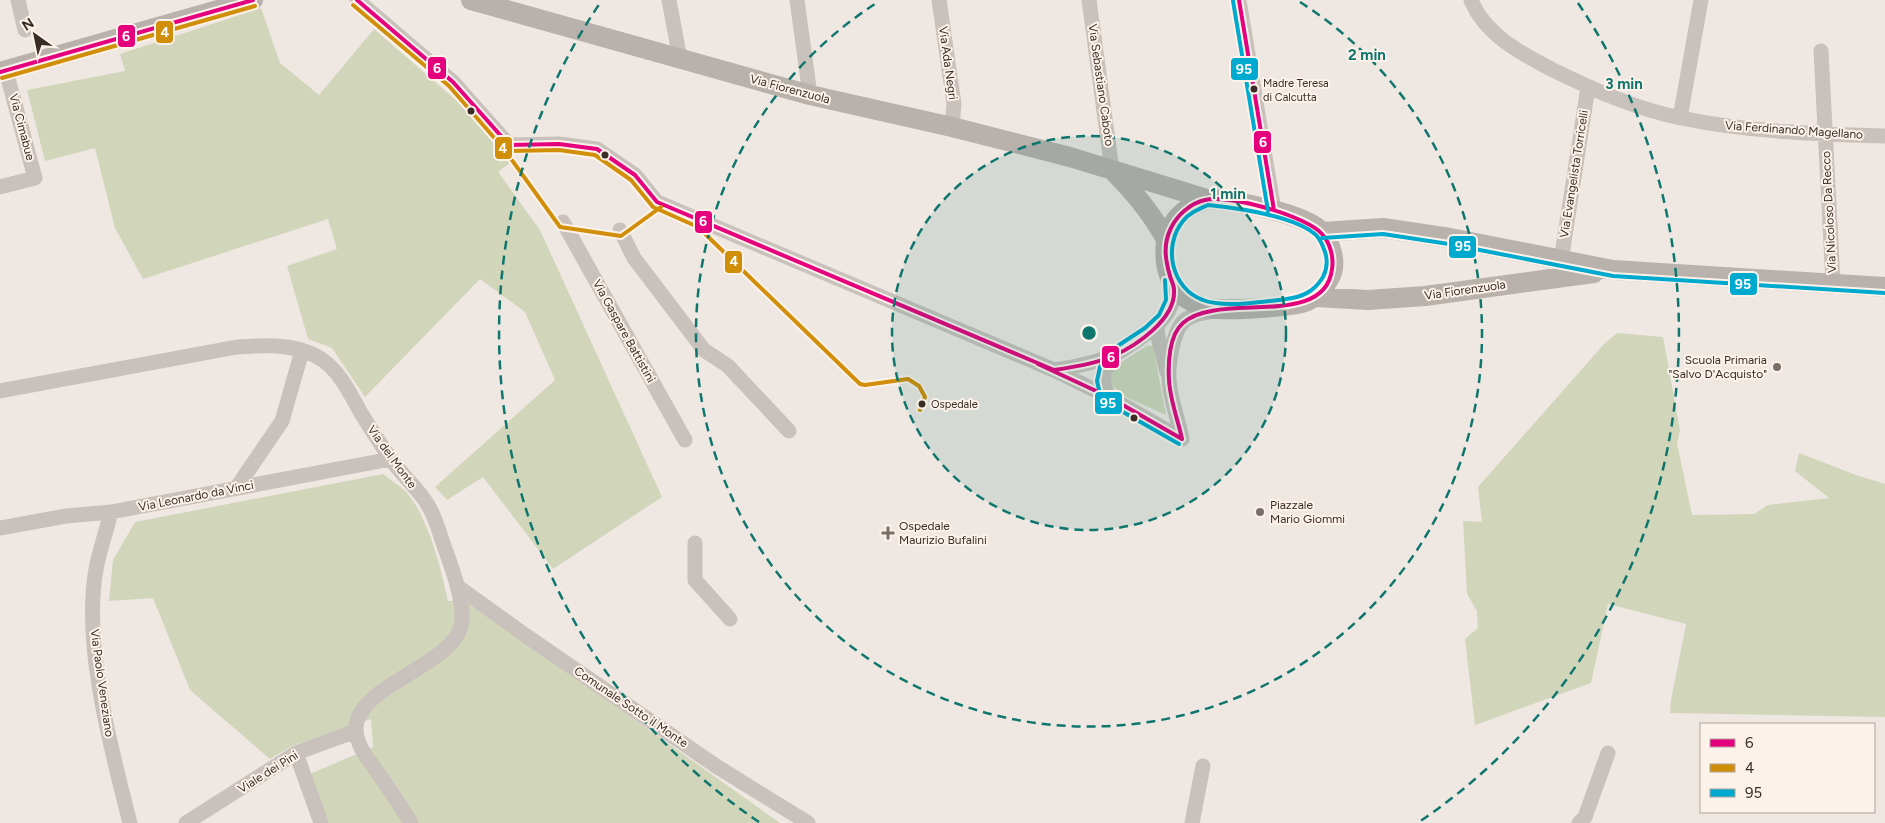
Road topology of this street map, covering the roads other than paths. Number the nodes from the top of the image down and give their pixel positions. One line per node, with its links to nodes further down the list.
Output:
1 (18, 0): 12 (street)
2 (253, 0): 15 (street)
3 (357, 0): 40 (street)
4 (471, 0): 14 (street, Via Fiorenzuola)
5 (669, 0): 14 (street)
6 (797, 0): 17 (street)
7 (938, 0): 19 (street, Via Ada Negri)
8 (1089, 0): 22 (street, Via Sebastiano Caboto)
9 (1239, 0): 25 (street)
10 (1471, 0): 16 (street, Via Ferdinando Magellano)
11 (1701, 0): 18 (street)
12 (25, 30)
13 (1821, 51): 20 (street, Via Nicoloso Da Recco)
14 (680, 59): 17 (street, Via Fiorenzuola)
15 (3, 72): 23 (street, Via Cimabue)
16 (1588, 87): 18 (street, Via Ferdinando Magellano); 30 (street, Via Evangelista Torricelli)
17 (810, 95): 19 (street, Via Fiorenzuola)
18 (1680, 118): 20 (street, Via Ferdinando Magellano)
19 (952, 127): 22 (street, Via Fiorenzuola)
20 (1824, 134): 21 (street, Via Ferdinando Magellano); 33 (street, Via Nicoloso Da Recco)
21 (1885, 136)
22 (1112, 170): 24 (street, Via Fiorenzuola); 29 (street)
23 (0, 187)
24 (1207, 199): 25 (street); 29 (street)
25 (1274, 210): 28 (street)
26 (563, 222): 45 (street, Via Gaspare Battistini)
27 (620, 230): 44 (street)
28 (1322, 232): 30 (street, Via Fiorenzuola); 35 (street)
29 (1166, 240): 32 (street)
30 (1561, 261): 31 (street, Via Fiorenzuola)
31 (1614, 270): 33 (street, Via Fiorenzuola); 35 (street, Via Fiorenzuola)
32 (1171, 279): 36 (street); 37 (street)
33 (1833, 283): 34 (street, Via Fiorenzuola)
34 (1885, 287)
35 (1316, 297): 36 (street)
36 (1228, 309): 41 (street)
37 (1158, 327): 39 (street); 41 (street)
38 (302, 351): 42 (street, Via del Monte); 46 (street, Via del Monte); 47 (street)
39 (1115, 355): 40 (street); 43 (street)
40 (1054, 370): 43 (street)
41 (1169, 378): 43 (street)
42 (0, 391)
43 (1109, 397)
44 (789, 430)
45 (684, 440)
46 (391, 459): 47 (street, Via Leonardo da Vinci); 51 (street, Via del Monte)
47 (237, 487): 48 (street, Via Leonardo da Vinci)
48 (111, 512): 49 (street, Via Leonardo da Vinci); 58 (street, Via Paolo Veneziano)
49 (0, 528)
50 (695, 543): 52 (street)
51 (457, 586): 53 (street, Via del Monte); 61 (street, Comunale Sotto il Monte)
52 (730, 619)
53 (356, 731): 55 (street, Viale dei Pini); 60 (street)
54 (1608, 752): 63 (street)
55 (296, 753): 57 (street, Viale dei Pini); 59 (street)
56 (1203, 766): 62 (street)
57 (190, 822)
58 (130, 823)
59 (321, 823)
60 (411, 823)
61 (808, 823)
62 (1192, 823)
63 (1579, 823)

